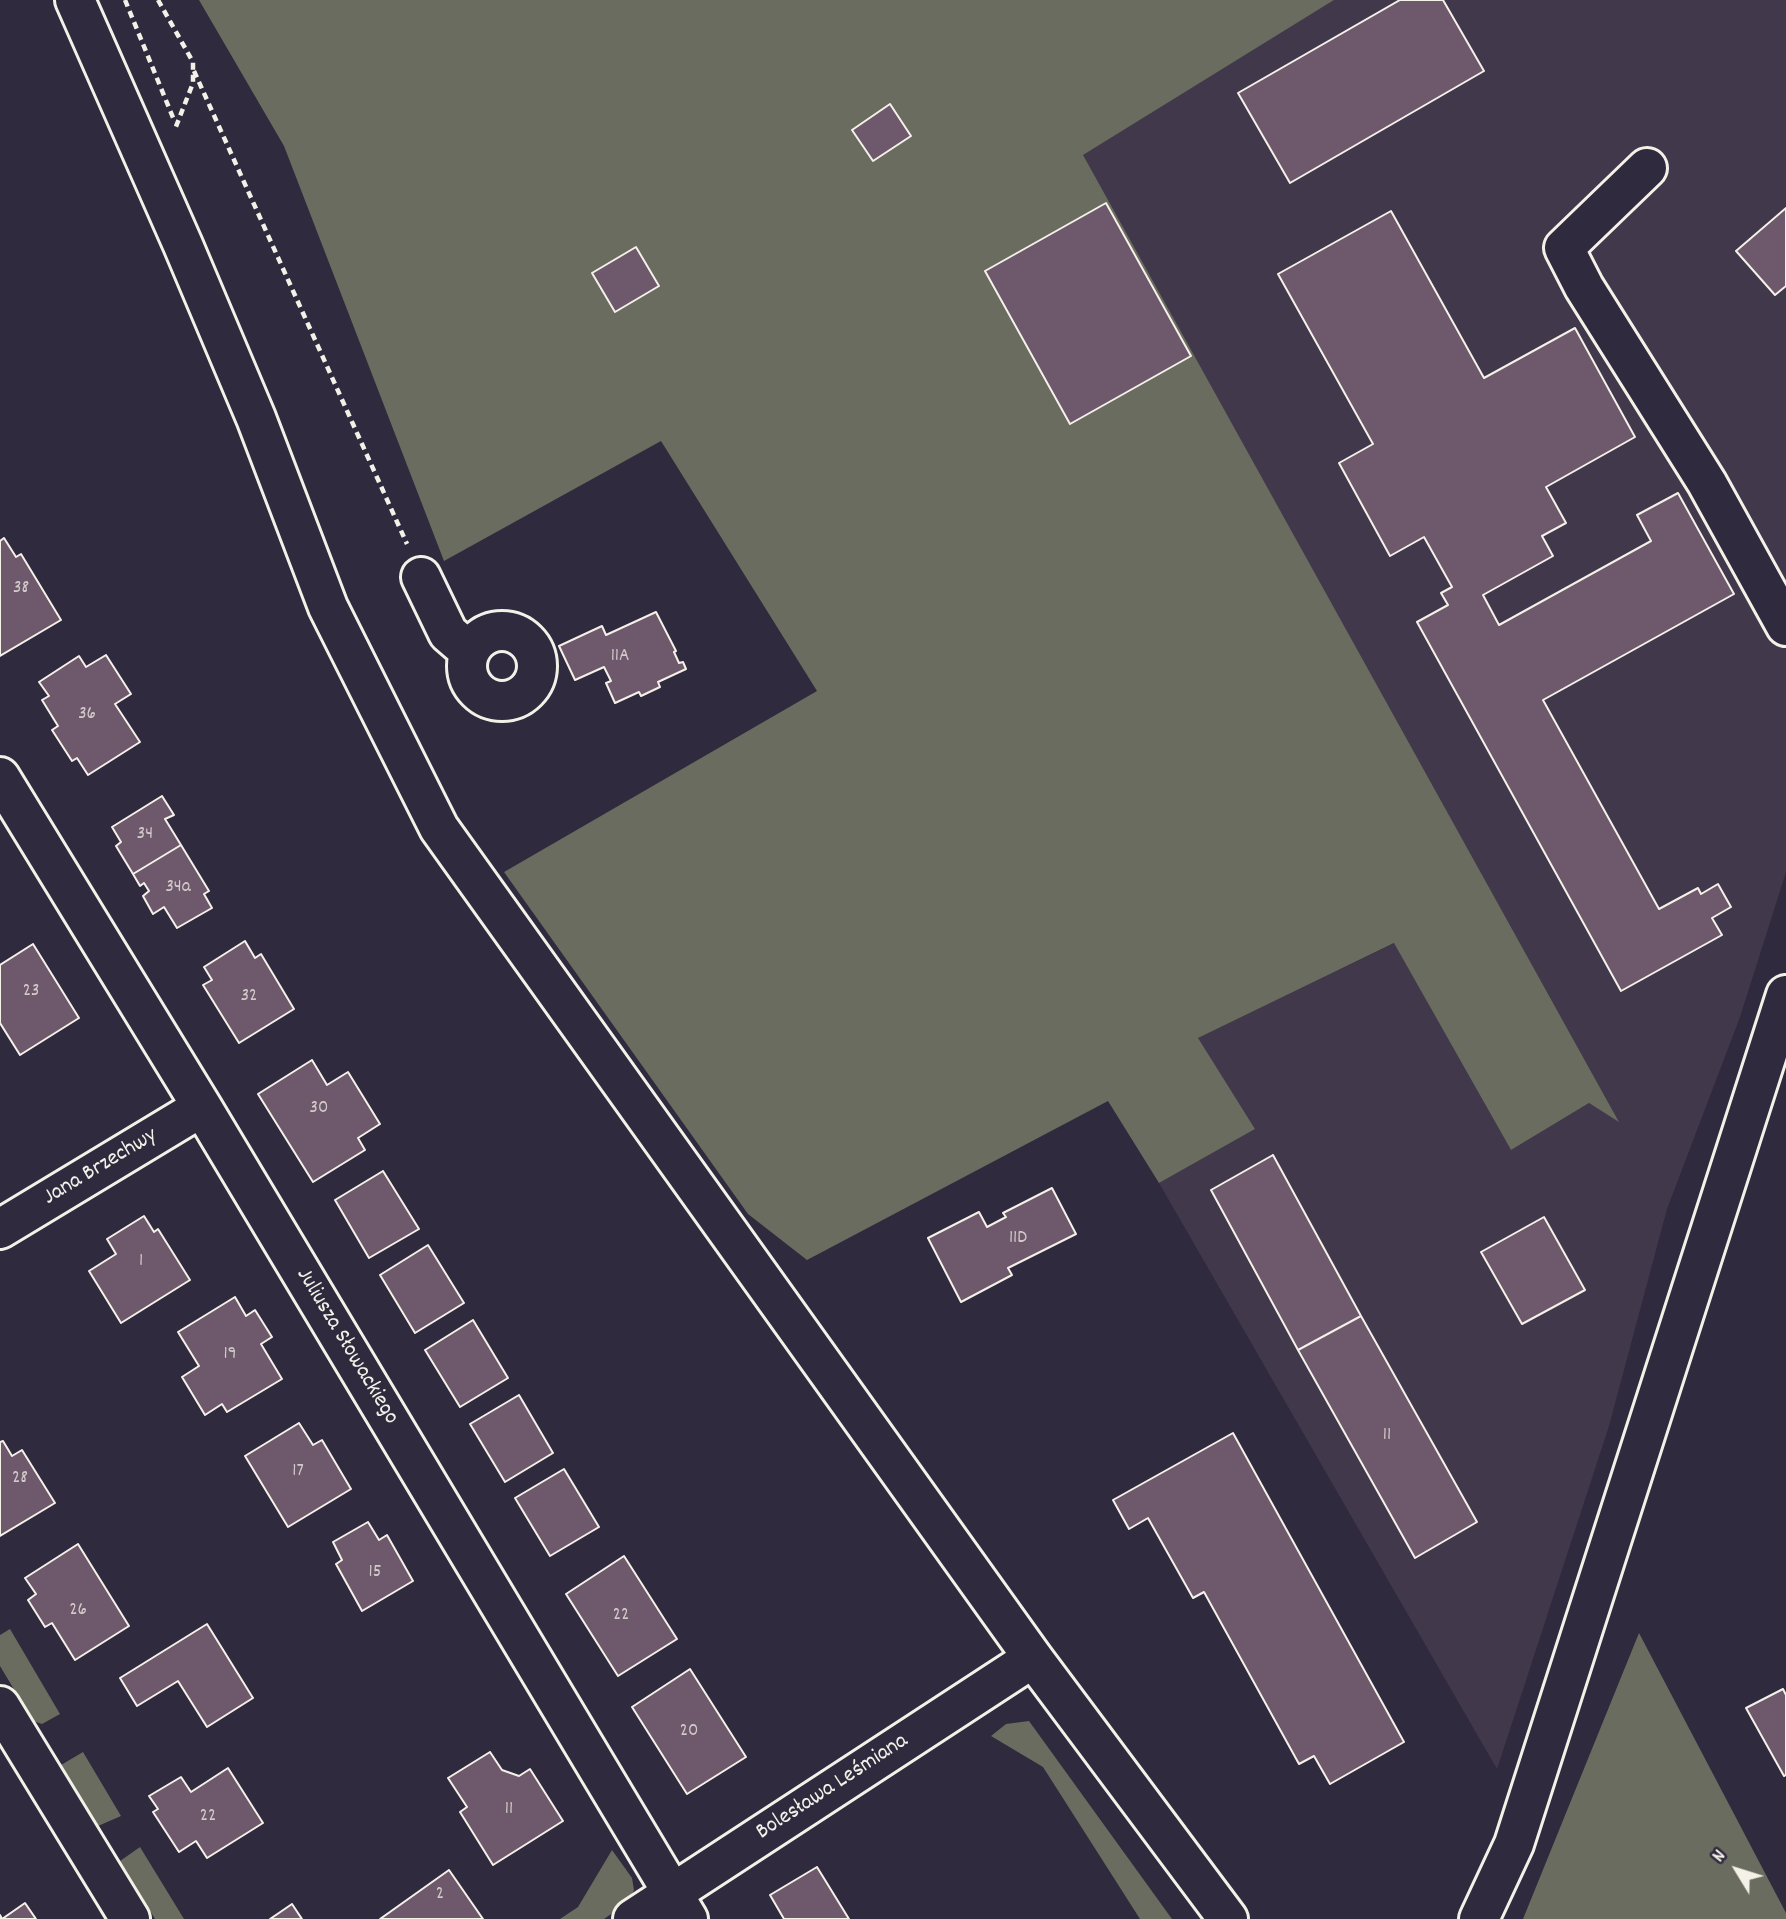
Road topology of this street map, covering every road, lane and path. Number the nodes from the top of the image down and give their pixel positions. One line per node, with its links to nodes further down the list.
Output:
1 (75, 0): 8 (street)
2 (125, 0): 5 (path)
3 (158, 0): 4 (path)
4 (194, 71): 5 (path); 9 (path)
5 (176, 127): 6 (path); 8 (path)
6 (181, 139)
7 (1647, 168): 10 (street)
8 (153, 177): 16 (street)
9 (421, 577): 11 (street)
10 (1786, 626)
11 (470, 652)
12 (0, 778): 14 (street, Juliusza Słowackiego)
13 (1783, 1015): 22 (street)
14 (202, 1107): 15 (street, Jana Brzechwy); 18 (street, Juliusza Słowackiego)
15 (0, 1229)
16 (1033, 1658): 18 (street, Bolesława Leśmiana); 21 (street)
17 (0, 1706): 19 (street)
18 (680, 1906): 20 (street, Bolesława Leśmiana)
19 (130, 1919)
20 (633, 1919)
21 (1228, 1919)
22 (1479, 1919)

